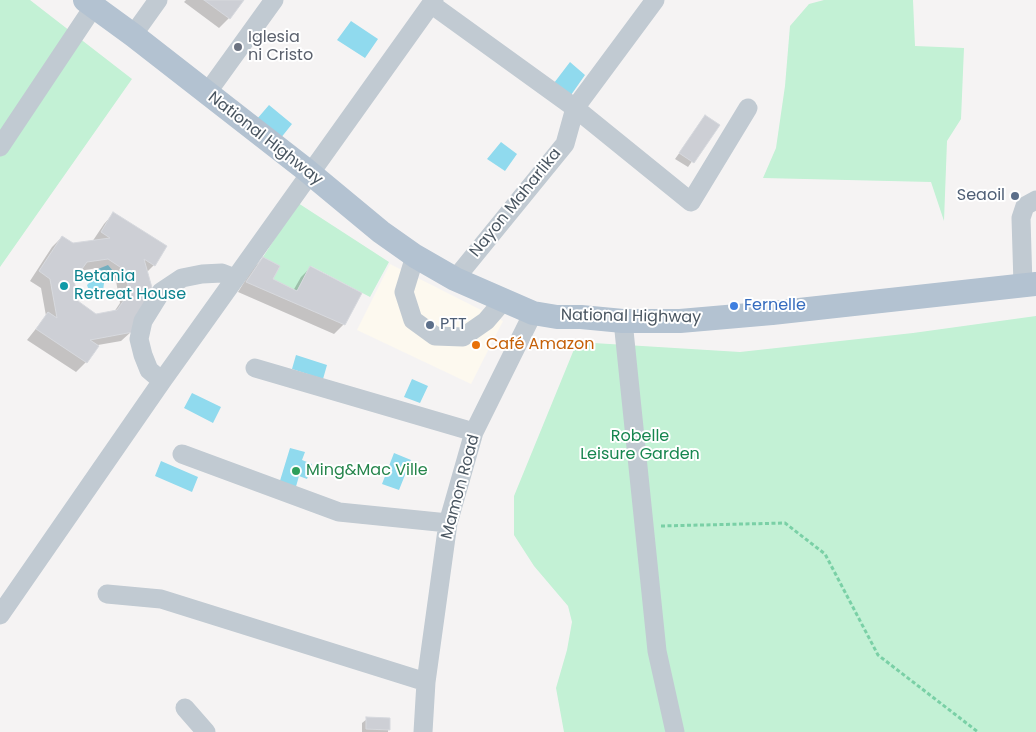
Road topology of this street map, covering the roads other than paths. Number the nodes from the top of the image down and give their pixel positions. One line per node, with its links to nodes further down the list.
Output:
1 (158, 0): 6 (street)
2 (274, 0): 7 (street)
3 (655, 0): 8 (street, Nayon Maharlika)
4 (433, 2): 8 (street); 11 (street)
5 (89, 3): 6 (main road, National Highway); 10 (street)
6 (133, 35): 7 (main road, National Highway)
7 (207, 93): 11 (main road, National Highway)
8 (575, 108): 9 (street); 15 (street, Nayon Maharlika)
9 (748, 108)
10 (0, 147)
11 (310, 174): 13 (main road, National Highway); 14 (street)
12 (1036, 200): 16 (street)
13 (415, 256): 15 (main road, National Highway); 17 (street)
14 (235, 278): 21 (street); 21 (street)
15 (455, 279): 17 (main road, National Highway)
16 (1030, 285): 19 (main road, National Highway)
17 (504, 300): 18 (main road, National Highway)
18 (533, 313): 19 (main road, National Highway); 22 (street, Mamon Road)
19 (623, 321): 31 (street)
20 (255, 368): 22 (street)
21 (162, 381): 26 (street)
22 (474, 432): 24 (street, Mamon Road)
23 (182, 454): 24 (street)
24 (448, 523): 27 (street, Mamon Road)
25 (107, 594): 27 (street)
26 (0, 615)
27 (426, 682): 30 (street, Mamon Road)
28 (185, 708): 29 (street)
29 (206, 732)
30 (423, 732)
31 (675, 732)

